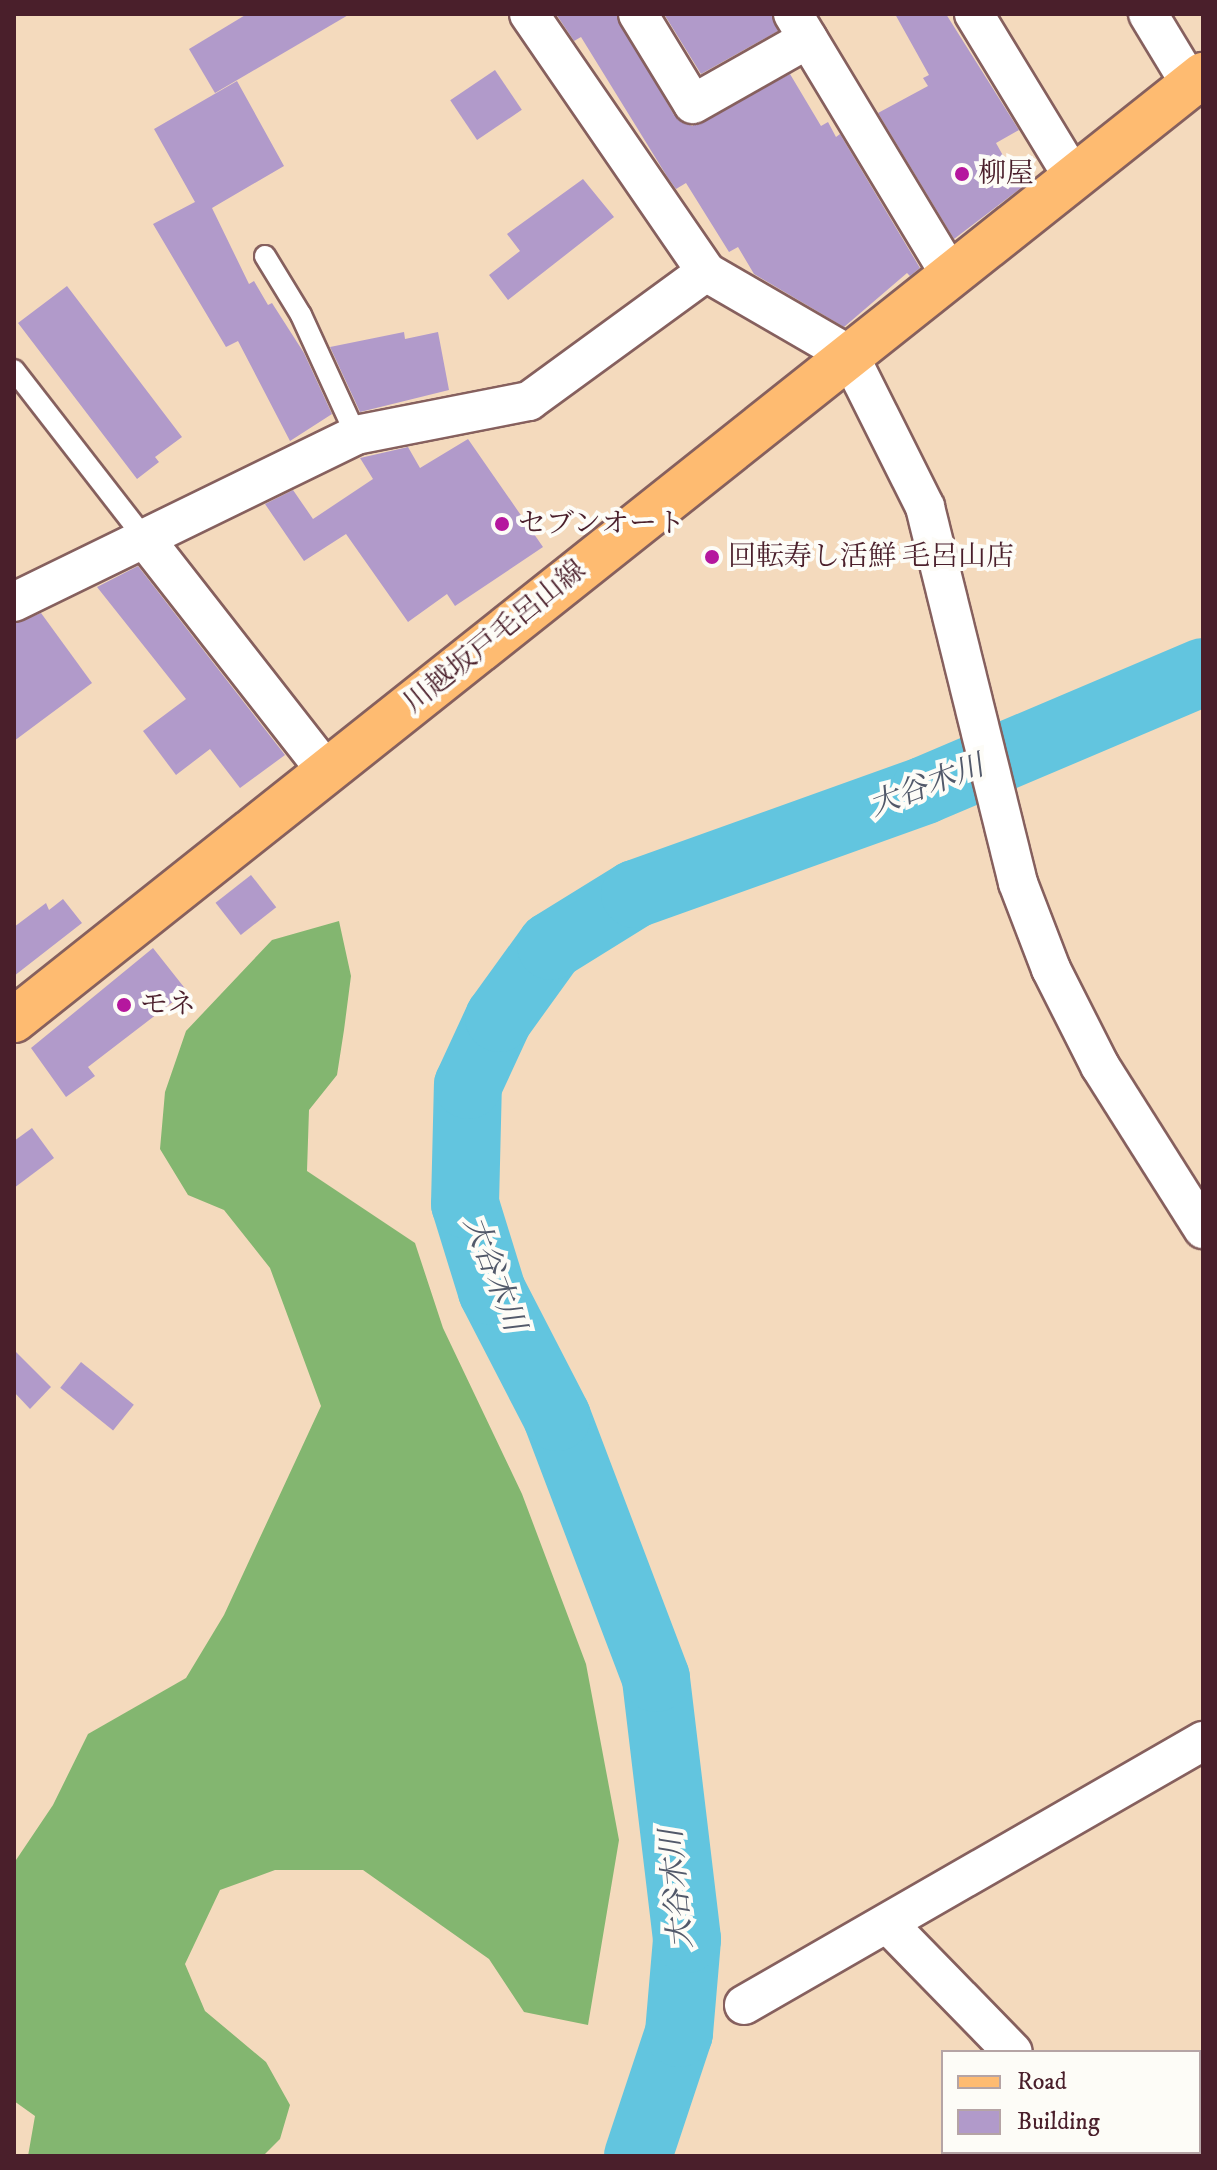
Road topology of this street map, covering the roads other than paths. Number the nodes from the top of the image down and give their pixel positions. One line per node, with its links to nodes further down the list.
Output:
1 (529, 14): 9 (street)
2 (638, 14): 5 (street)
3 (974, 14): 7 (street)
4 (1148, 14): 6 (street)
5 (800, 26): 10 (street)
6 (1197, 80): 7 (main road, 川越坂戸毛呂山線)
7 (1073, 177): 10 (main road, 川越坂戸毛呂山線)
8 (265, 256): 13 (lane)
9 (706, 272): 11 (street); 13 (street)
10 (951, 276): 11 (main road, 川越坂戸毛呂山線)
11 (849, 355): 16 (main road, 川越坂戸毛呂山線); 18 (street)
12 (14, 370): 14 (lane)
13 (356, 435): 14 (street)
14 (145, 539): 15 (street); 16 (street)
15 (14, 602)
16 (326, 771): 17 (main road, 川越坂戸毛呂山線)
17 (14, 1020)
18 (1203, 1229)
19 (1203, 1741): 20 (street)
20 (889, 1925): 21 (street); 22 (street)
21 (744, 2005)
22 (1011, 2050)

